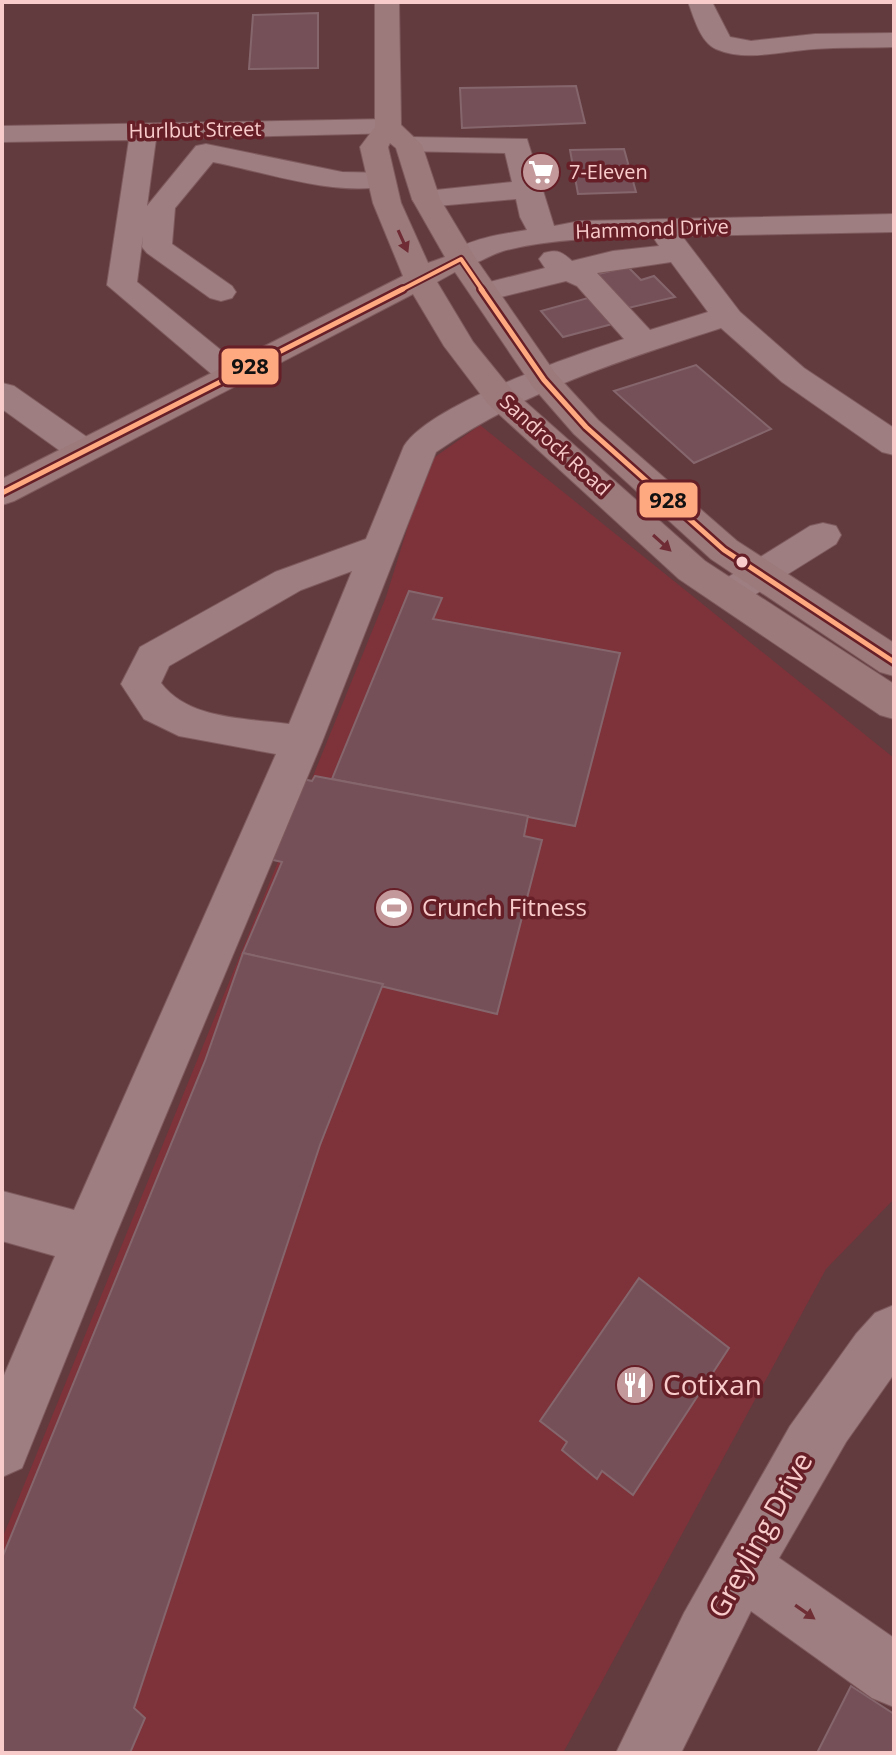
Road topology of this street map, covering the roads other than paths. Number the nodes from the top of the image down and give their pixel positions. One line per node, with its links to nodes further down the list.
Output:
1 (387, 2): 4 (main road, Sandrock Road)
2 (700, 2): 3 (street)
3 (894, 40)
4 (388, 127): 7 (street, Hurlbut Street); 8 (main road); 9 (main road, Sandrock Road)
5 (144, 131): 6 (street, Hurlbut Street); 7 (street, Hurlbut Street); 23 (street)
6 (2, 134)
7 (207, 141): 9 (street); 19 (street)
8 (409, 145): 10 (street); 11 (main road, Sandrock Road)
9 (381, 179): 18 (main road, Sandrock Road, one-way to 18)
10 (527, 189): 11 (street); 13 (street)
11 (426, 199): 16 (main road, Sandrock Road)
12 (885, 223): 14 (street, Hammond Drive); 15 (street)
13 (539, 235): 14 (street, Hammond Drive); 16 (street, Hammond Drive); 17 (street)
14 (670, 240): 17 (street); 21 (street)
15 (889, 253)
16 (461, 259): 18 (main road, Hammond Drive); 20 (main road, Sandrock Road)
17 (569, 270): 20 (street); 22 (street)
18 (419, 278): 23 (main road, Hammond Drive); 26 (main road, Sandrock Road)
19 (221, 292)
20 (485, 292): 24 (main road, Sandrock Road)
21 (727, 316): 22 (street); 27 (street)
22 (645, 344): 24 (street)
23 (232, 375): 28 (main road, Hammond Drive)
24 (544, 380): 26 (street); 32 (main road, Sandrock Road)
25 (2, 393): 28 (street)
26 (500, 397): 31 (street); 32 (main road, Sandrock Road, one-way to 32)
27 (894, 444)
28 (82, 450): 29 (main road, Hammond Drive)
29 (2, 493)
30 (823, 535): 32 (street)
31 (383, 546): 35 (street); 35 (street)
32 (745, 584): 33 (main road, Sandrock Road); 34 (main road, Sandrock Road)
33 (894, 662)
34 (894, 704)
35 (302, 742): 37 (street)
36 (2, 1216): 37 (street)
37 (88, 1239): 39 (street)
38 (894, 1332): 40 (street, Greyling Drive)
39 (2, 1448)
40 (741, 1567): 41 (street, one-way to 41); 42 (street, Greyling Drive)
41 (894, 1676)
42 (648, 1753)

